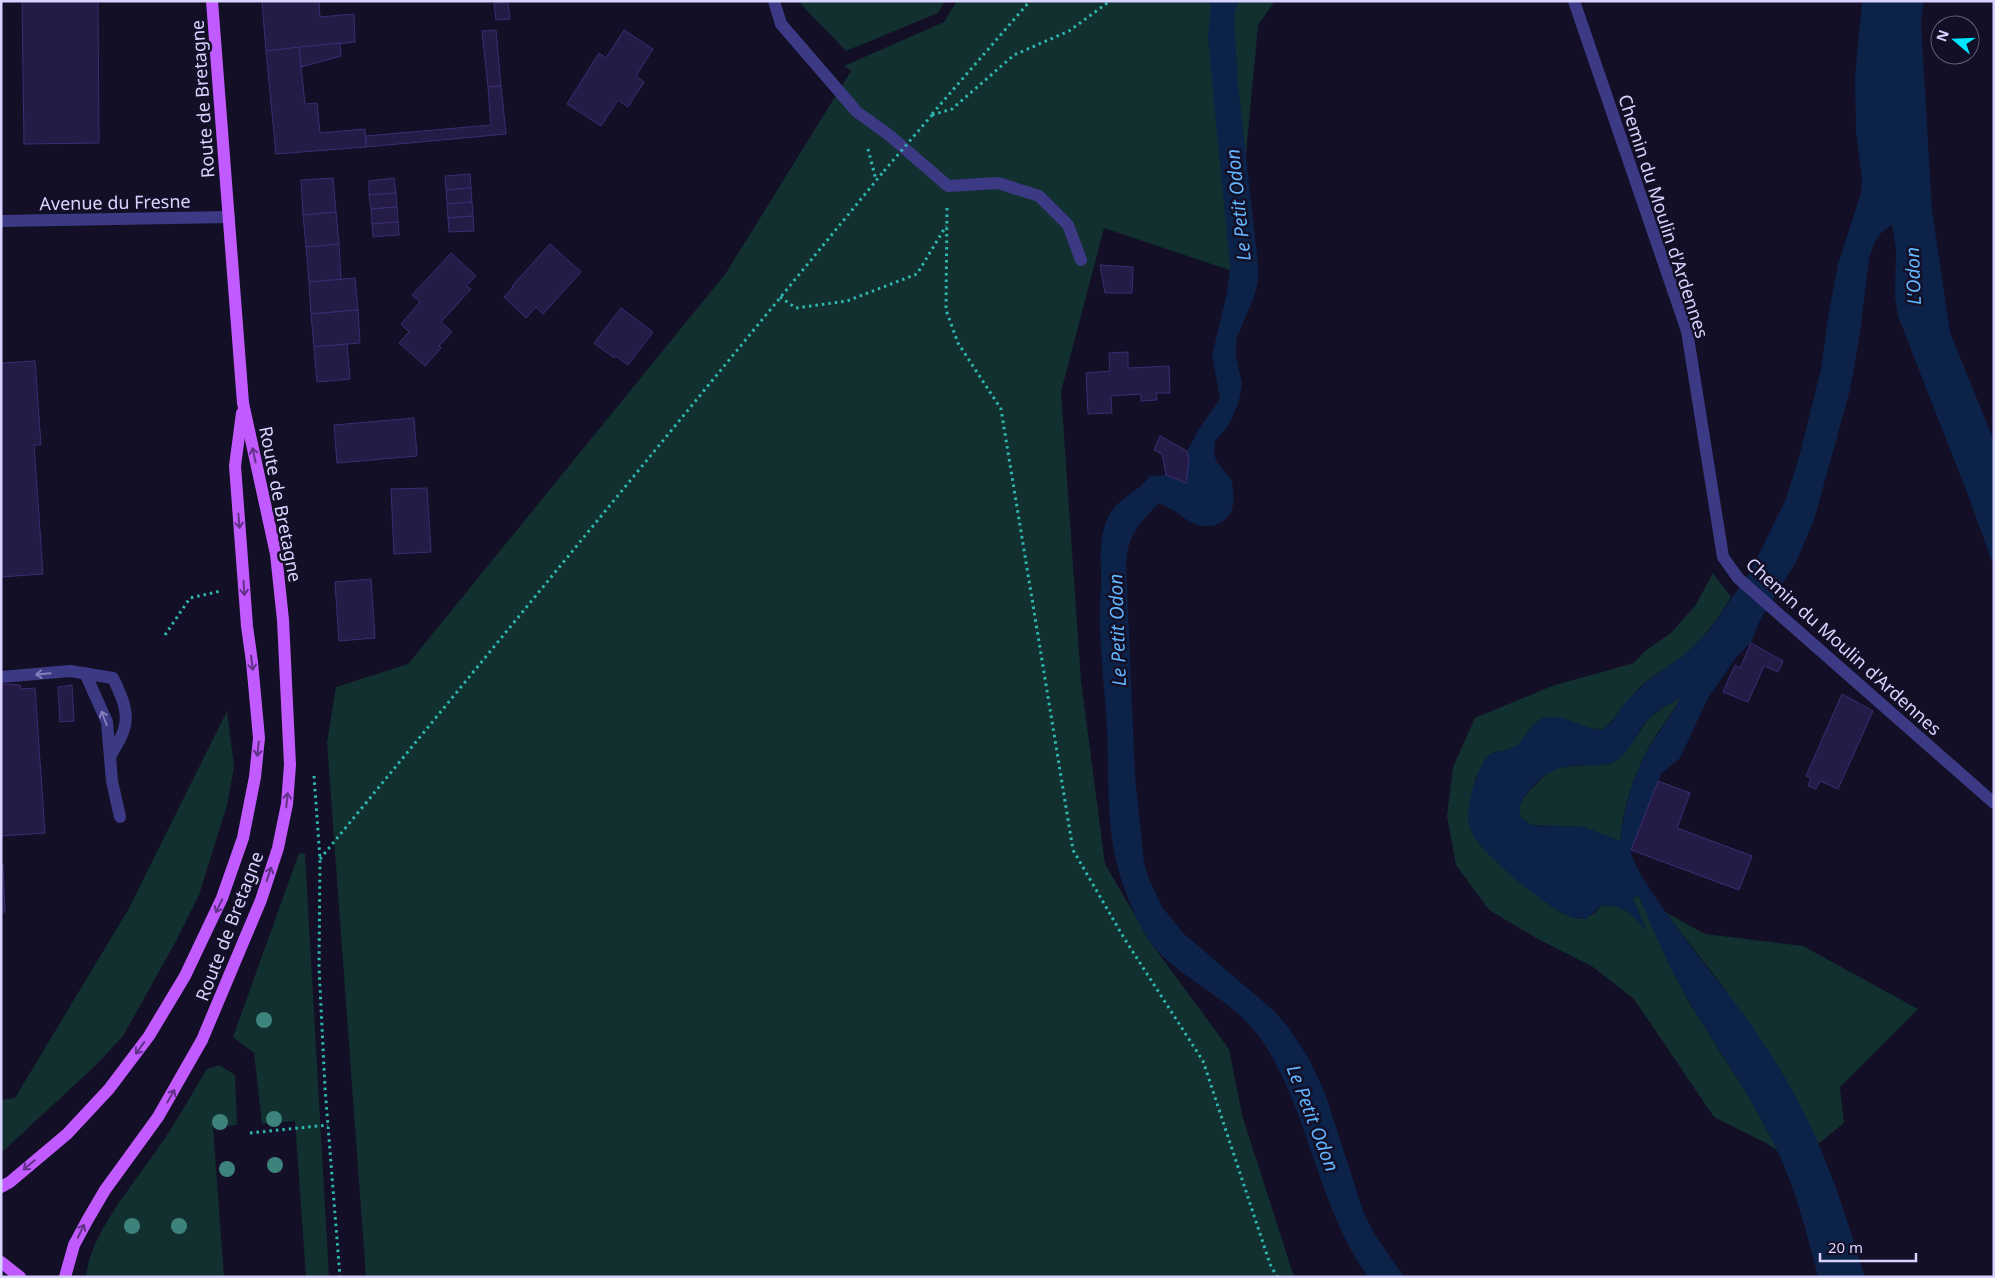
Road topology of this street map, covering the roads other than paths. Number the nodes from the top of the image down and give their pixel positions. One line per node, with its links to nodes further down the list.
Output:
1 (212, 1): 4 (main road, Route de Bretagne)
2 (774, 1): 6 (street)
3 (1574, 1): 11 (street, Chemin du Moulin d'Ardennes)
4 (229, 217): 5 (street, Avenue du Fresne); 7 (main road, Route de Bretagne)
5 (1, 221)
6 (1081, 260)
7 (243, 403): 13 (main road, Route de Bretagne, one-way to 13); 16 (main road, Route de Bretagne, one-way to 7)
8 (85, 673): 9 (street, one-way to 9); 10 (street, one-way to 8); 10 (street)
9 (1, 677)
10 (111, 755): 12 (street)
11 (1994, 803)
12 (120, 818)
13 (1, 1187)
14 (1, 1262): 15 (main road)
15 (20, 1277)
16 (65, 1277)

